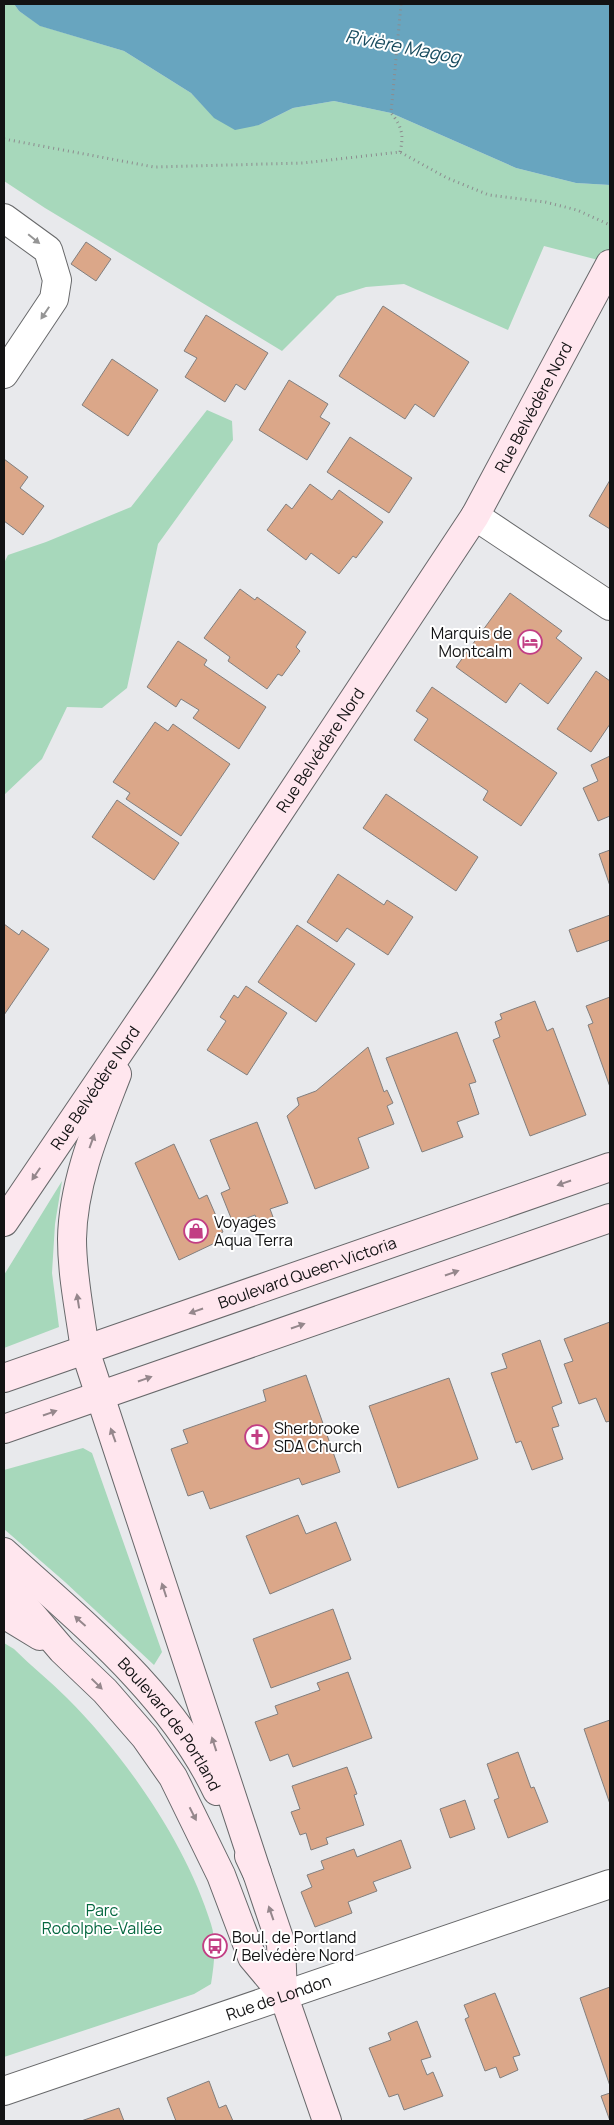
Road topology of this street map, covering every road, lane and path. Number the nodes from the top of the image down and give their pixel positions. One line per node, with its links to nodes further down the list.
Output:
1 (401, 4): 3 (path)
2 (4, 139): 3 (path)
3 (400, 152): 5 (path)
4 (4, 218): 7 (street, one-way to 7)
5 (610, 225)
6 (610, 264): 8 (main road, Rue Belvédère Nord)
7 (4, 374)
8 (476, 516): 9 (street); 10 (main road, Rue Belvédère Nord)
9 (610, 606)
10 (132, 1032): 13 (main road, Rue Belvédère Nord, one-way to 13); 14 (main road, one-way to 10)
11 (610, 1167): 14 (main road, Boulevard Queen-Victoria, one-way to 14)
12 (610, 1218): 16 (main road, one-way to 12)
13 (4, 1222)
14 (85, 1350): 15 (main road, Boulevard Queen-Victoria); 16 (main road)
15 (4, 1378)
16 (99, 1395): 17 (main road, one-way to 16); 22 (main road, one-way to 16)
17 (4, 1429)
18 (4, 1552): 22 (main road, Boulevard de Portland, one-way to 18)
19 (4, 1582): 21 (main road)
20 (4, 1614): 21 (main road)
21 (62, 1650): 24 (main road, Boulevard de Portland, one-way to 24)
22 (257, 1873): 24 (main road, Boulevard de Portland, one-way to 22)
23 (610, 1884): 24 (street, Rue de London)
24 (283, 1994): 25 (street, Rue de London); 26 (main road, Boulevard de Portland)
25 (4, 2091)
26 (328, 2121)

